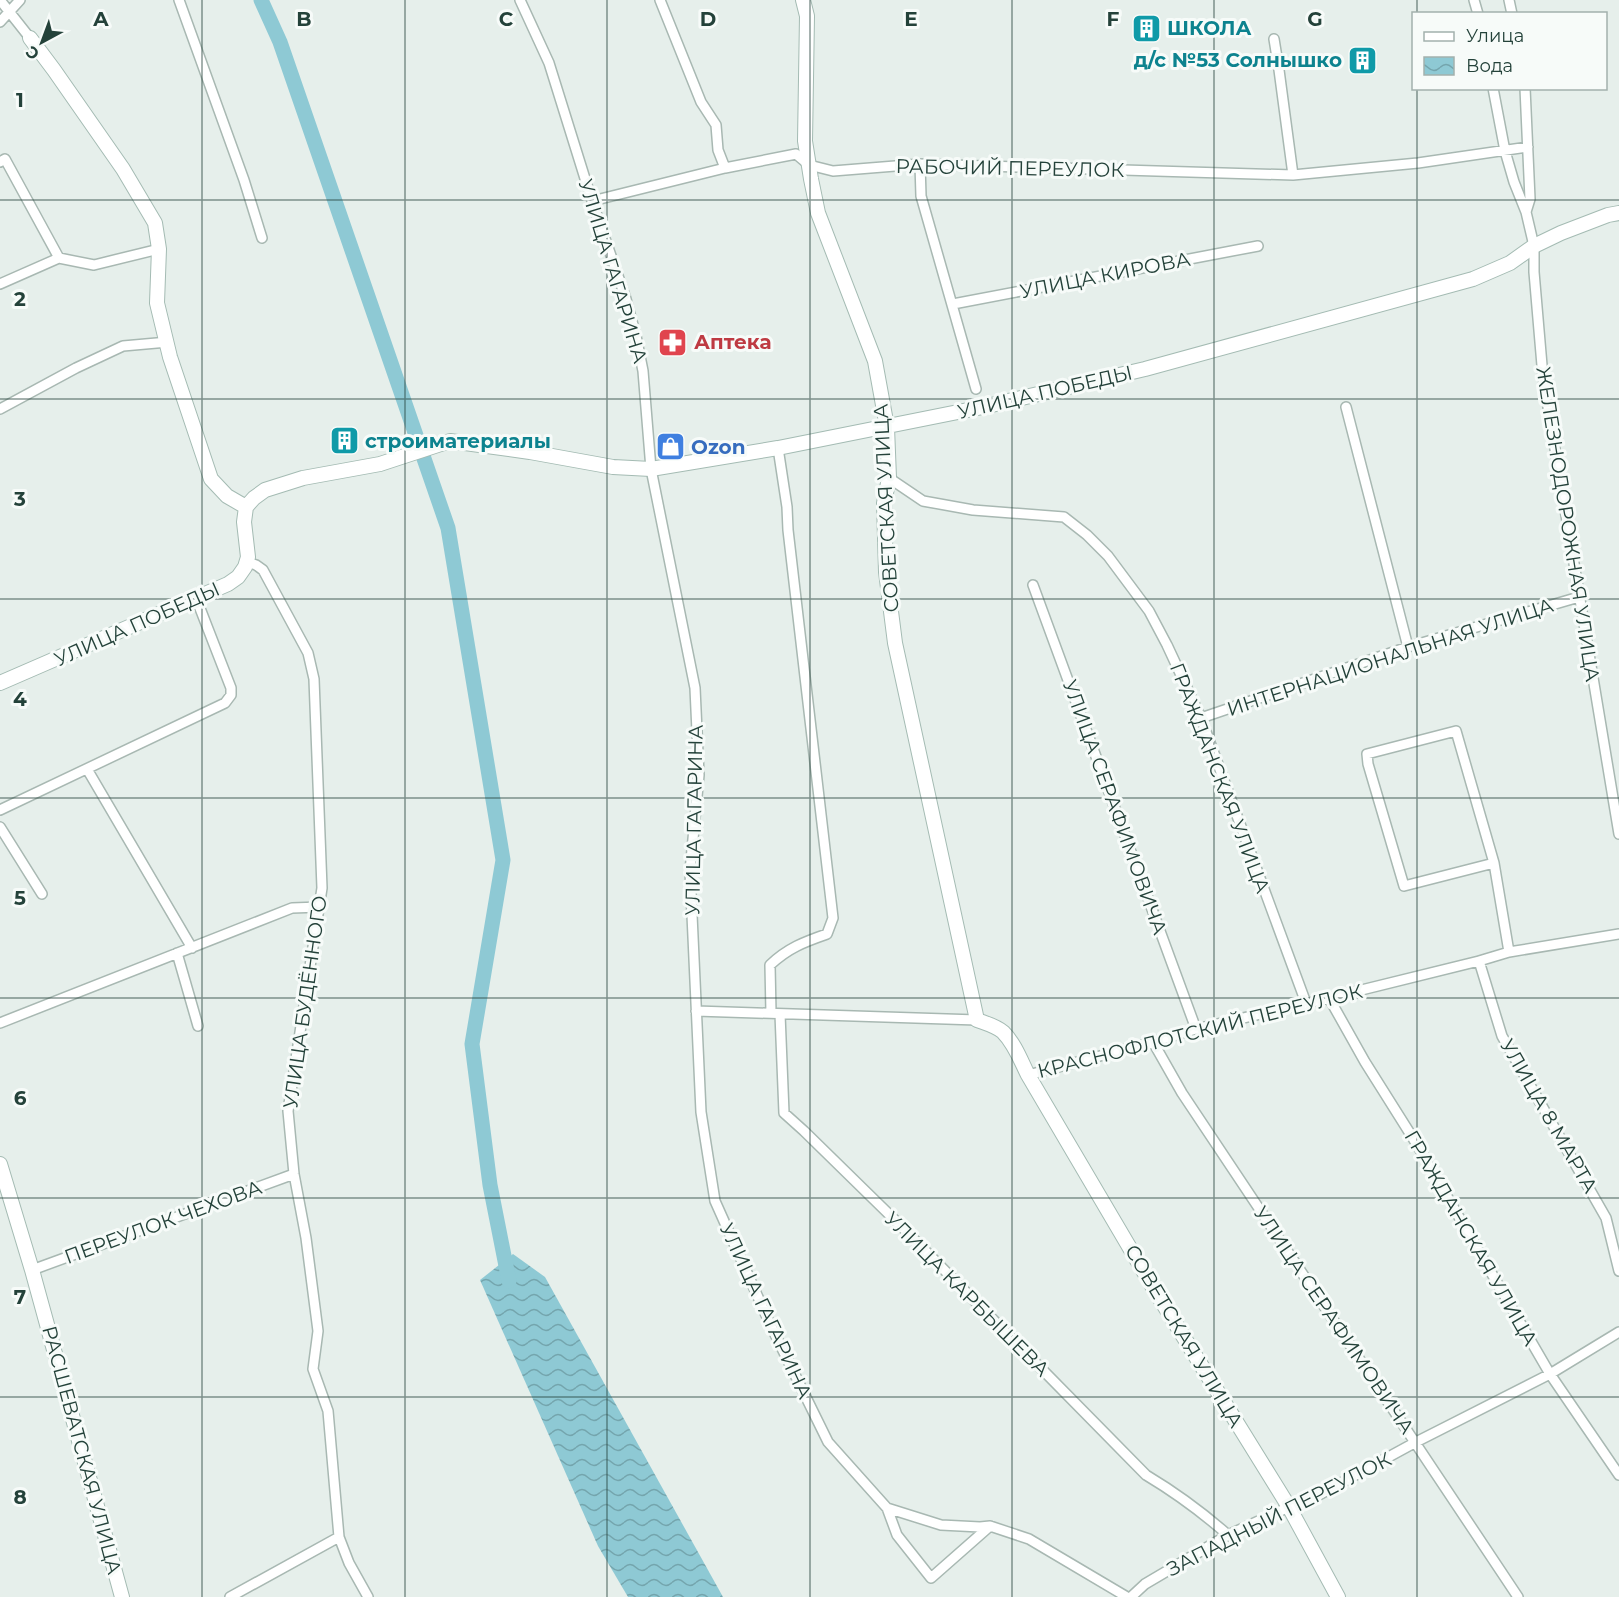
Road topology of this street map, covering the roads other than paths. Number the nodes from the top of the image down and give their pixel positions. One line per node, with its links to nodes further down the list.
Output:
1 (0, 0): 7 (street)
2 (20, 0): 7 (street)
3 (179, 0): 23 (street)
4 (520, 0): 20 (street, УЛИЦА ГАГАРИНА)
5 (660, 0): 18 (street)
6 (803, 0): 17 (street, СОВЕТСКАЯ УЛИЦА)
7 (9, 13): 8 (street); 9 (street)
8 (0, 22)
9 (30, 38): 26 (street)
10 (1274, 39): 19 (street)
11 (1493, 90): 14 (street, ЖЕЛЕЗНОДОРОЖНАЯ УЛИЦА)
12 (1525, 90): 13 (street, ЖЕЛЕЗНОДОРОЖНАЯ УЛИЦА)
13 (1528, 147): 14 (street, РАБОЧИЙ ПЕРЕУЛОК); 21 (street, ЖЕЛЕЗНОДОРОЖНАЯ УЛИЦА)
14 (1506, 152): 19 (street, РАБОЧИЙ ПЕРЕУЛОК); 21 (street, ЖЕЛЕЗНОДОРОЖНАЯ УЛИЦА)
15 (0, 162): 27 (street)
16 (920, 164): 17 (street, РАБОЧИЙ ПЕРЕУЛОК); 19 (street, РАБОЧИЙ ПЕРЕУЛОК); 29 (street)
17 (809, 165): 18 (street, РАБОЧИЙ ПЕРЕУЛОК); 34 (street, СОВЕТСКАЯ УЛИЦА)
18 (725, 168): 20 (street, РАБОЧИЙ ПЕРЕУЛОК)
19 (1293, 175)
20 (592, 201): 36 (street, УЛИЦА ГАГАРИНА)
21 (1526, 212): 25 (street, ЖЕЛЕЗНОДОРОЖНАЯ УЛИЦА)
22 (1619, 213): 25 (street, УЛИЦА ПОБЕДЫ)
23 (262, 238)
24 (1258, 246): 29 (street, УЛИЦА КИРОВА)
25 (1534, 246): 34 (street, УЛИЦА ПОБЕДЫ); 41 (street, ЖЕЛЕЗНОДОРОЖНАЯ УЛИЦА)
26 (159, 249): 27 (street); 30 (street)
27 (59, 258): 28 (street)
28 (0, 284)
29 (953, 304): 31 (street)
30 (168, 342): 33 (street); 38 (street)
31 (976, 389)
32 (1346, 407): 43 (street)
33 (0, 409)
34 (887, 427): 35 (street, УЛИЦА ПОБЕДЫ); 37 (street, СОВЕТСКАЯ УЛИЦА)
35 (778, 448): 36 (street, УЛИЦА ПОБЕДЫ); 61 (street, УЛИЦА КАРБЫШЕВА)
36 (651, 469): 38 (street, УЛИЦА ПОБЕДЫ); 60 (street, УЛИЦА ГАГАРИНА)
37 (889, 478): 45 (street, ГРАЖДАНСКАЯ УЛИЦА); 62 (street, СОВЕТСКАЯ УЛИЦА)
38 (246, 507): 39 (street)
39 (247, 562): 42 (street, УЛИЦА ПОБЕДЫ); 52 (street, УЛИЦА БУДЁННОГО)
40 (1033, 585): 65 (street, УЛИЦА СЕРАФИМОВИЧА)
41 (1579, 597): 43 (street, ИНТЕРНАЦИОНАЛЬНАЯ УЛИЦА); 49 (street, ЖЕЛЕЗНОДОРОЖНАЯ УЛИЦА)
42 (196, 598): 44 (street, УЛИЦА ПОБЕДЫ); 46 (street)
43 (1408, 647): 45 (street, ИНТЕРНАЦИОНАЛЬНАЯ УЛИЦА)
44 (0, 683)
45 (1200, 718): 59 (street, ГРАЖДАНСКАЯ УЛИЦА)
46 (87, 769): 47 (street); 54 (street)
47 (0, 810)
48 (0, 827): 51 (street)
49 (1619, 834)
50 (1494, 863): 50 (street); 55 (street)
51 (42, 894)
52 (320, 907): 54 (street); 69 (street, УЛИЦА БУДЁННОГО)
53 (1619, 934): 55 (street, КРАСНОФЛОТСКИЙ ПЕРЕУЛОК)
54 (192, 948): 56 (street)
55 (1509, 952): 57 (street, КРАСНОФЛОТСКИЙ ПЕРЕУЛОК)
56 (177, 953): 63 (street); 64 (street)
57 (1479, 961): 58 (street, КРАСНОФЛОТСКИЙ ПЕРЕУЛОК); 71 (street, УЛИЦА 8 МАРТА)
58 (1329, 998): 59 (street, КРАСНОФЛОТСКИЙ ПЕРЕУЛОК); 73 (street, ГРАЖДАНСКАЯ УЛИЦА)
59 (1306, 1003): 65 (street, КРАСНОФЛОТСКИЙ ПЕРЕУЛОК)
60 (696, 1011): 61 (street, КРАСНОФЛОТСКИЙ ПЕРЕУЛОК); 77 (street, УЛИЦА ГАГАРИНА)
61 (776, 1014): 62 (street, КРАСНОФЛОТСКИЙ ПЕРЕУЛОК); 79 (street, УЛИЦА КАРБЫШЕВА)
62 (977, 1020): 67 (street, КРАСНОФЛОТСКИЙ ПЕРЕУЛОК)
63 (0, 1023)
64 (198, 1026)
65 (1196, 1029): 66 (street, КРАСНОФЛОТСКИЙ ПЕРЕУЛОК)
66 (1153, 1042): 67 (street, КРАСНОФЛОТСКИЙ ПЕРЕУЛОК); 74 (street, УЛИЦА СЕРАФИМОВИЧА)
67 (1028, 1075): 76 (street, СОВЕТСКАЯ УЛИЦА)
68 (0, 1164): 70 (street, РАСШЕВАТСКАЯ УЛИЦА)
69 (294, 1174): 70 (street, ПЕРЕУЛОК ЧЕХОВА); 80 (street, УЛИЦА БУДЁННОГО)
70 (32, 1270): 81 (street, РАСШЕВАТСКАЯ УЛИЦА)
71 (1619, 1270)
72 (1619, 1332): 73 (street, ЗАПАДНЫЙ ПЕРЕУЛОК)
73 (1550, 1374): 74 (street, ЗАПАДНЫЙ ПЕРЕУЛОК); 75 (street, ГРАЖДАНСКАЯ УЛИЦА)
74 (1416, 1442): 76 (street, ЗАПАДНЫЙ ПЕРЕУЛОК); 86 (street, УЛИЦА СЕРАФИМОВИЧА)
75 (1619, 1475)
76 (1288, 1507): 79 (street, ЗАПАДНЫЙ ПЕРЕУЛОК); 85 (street, СОВЕТСКАЯ УЛИЦА)
77 (887, 1508): 78 (street); 78 (street, УЛИЦА ГАГАРИНА)
78 (990, 1526): 84 (street)
79 (1228, 1535): 84 (street, ЗАПАДНЫЙ ПЕРЕУЛОК)
80 (339, 1537): 82 (street); 83 (street, УЛИЦА БУДЁННОГО)
81 (122, 1597)
82 (230, 1597)
83 (368, 1597)
84 (1130, 1597)
85 (1338, 1597)
86 (1518, 1597)

